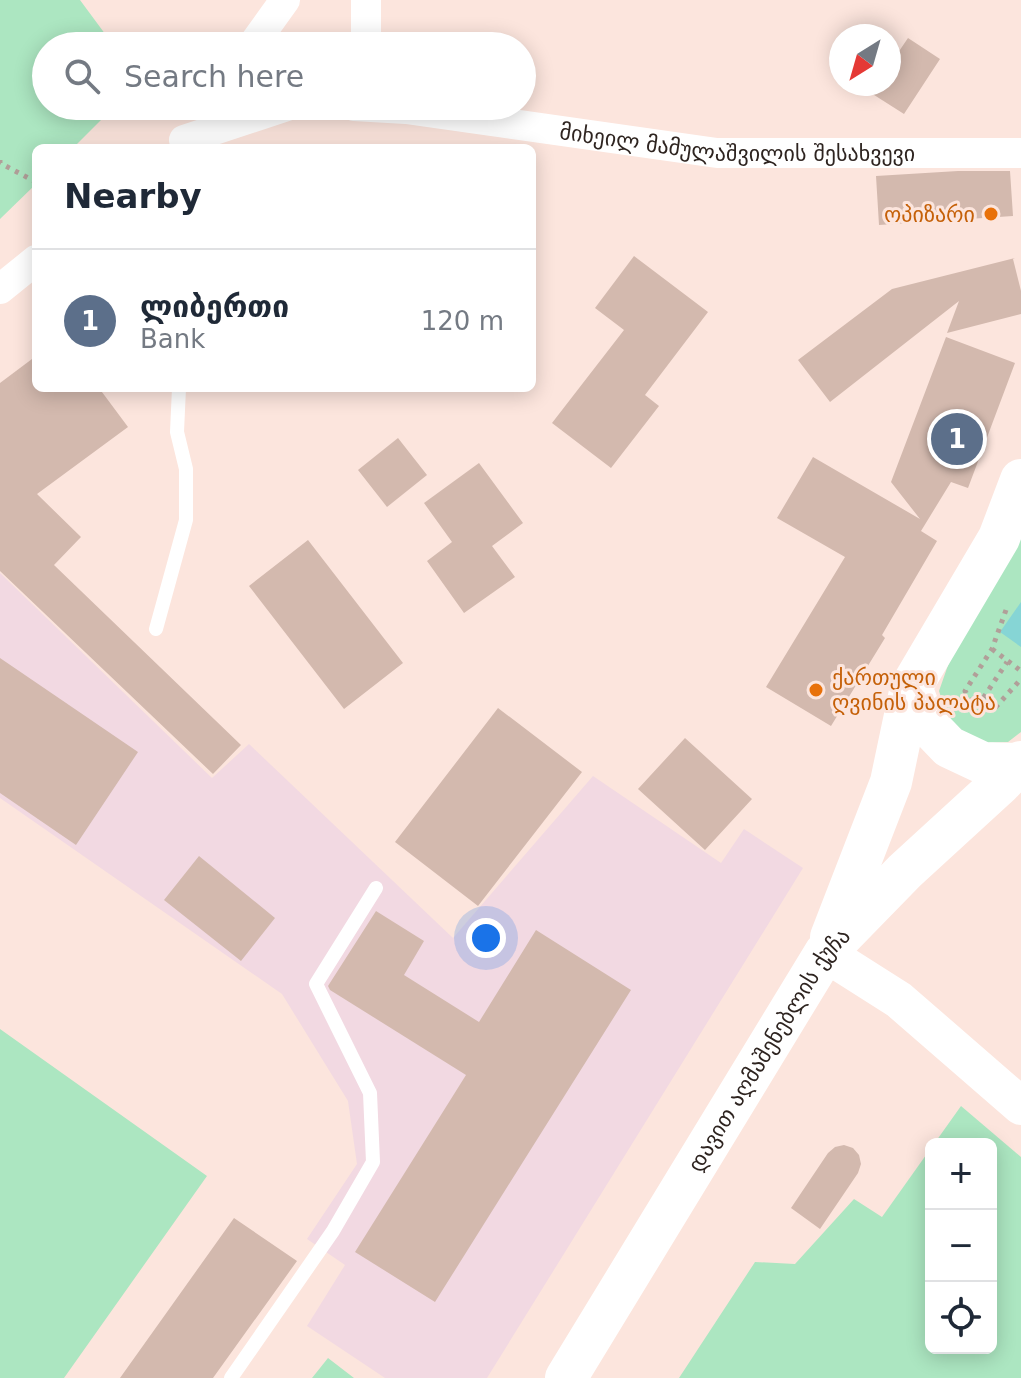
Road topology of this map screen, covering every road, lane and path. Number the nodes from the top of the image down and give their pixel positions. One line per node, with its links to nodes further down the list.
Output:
1 (285, 0): 3 (street)
2 (366, 0): 4 (street)
3 (262, 32)
4 (366, 32)
5 (197, 120): 8 (street)
6 (247, 120): 8 (street)
7 (493, 120): 9 (street, მიხეილ მამულაშვილის შესახვევი)
8 (179, 144)
9 (1021, 153)
10 (0, 160): 11 (path)
11 (32, 180)
12 (32, 263): 13 (street)
13 (0, 289)
14 (179, 392): 17 (lane)
15 (1021, 480): 22 (main road)
16 (1010, 603): 18 (path)
17 (156, 629)
18 (992, 649): 19 (path); 23 (path)
19 (1007, 662): 20 (path); 23 (path)
20 (1021, 671)
21 (1021, 679): 23 (path)
22 (911, 687): 24 (main road); 26 (main road)
23 (978, 706)
24 (1020, 763): 26 (main road, დავით აღმაშენებლის ქუჩა)
25 (376, 888): 28 (lane)
26 (825, 953): 27 (street); 29 (main road, დავით აღმაშენებლის ქუჩა)
27 (1021, 1106)
28 (231, 1378)
29 (566, 1378)

